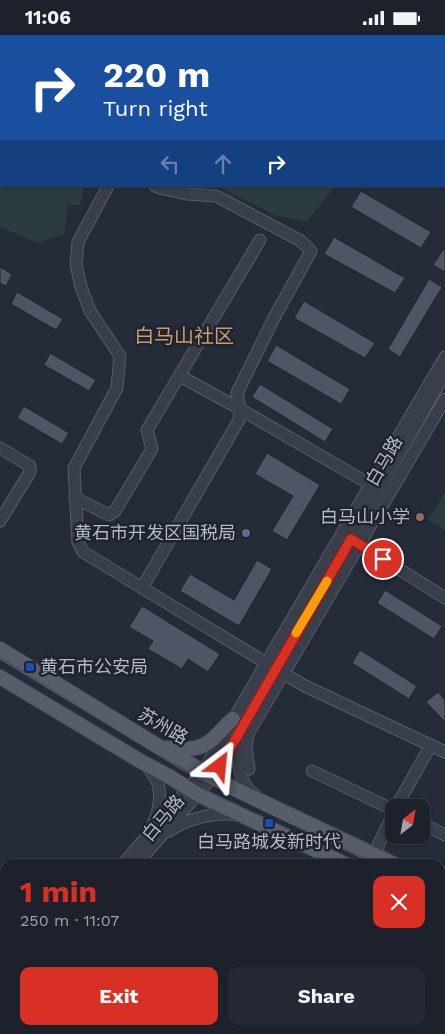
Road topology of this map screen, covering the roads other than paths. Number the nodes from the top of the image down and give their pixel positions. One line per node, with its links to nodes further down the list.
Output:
1 (107, 187): 11 (street)
2 (158, 187): 8 (street)
3 (260, 240): 6 (street)
4 (445, 357): 10 (street, 白马路)
5 (445, 373): 13 (street, 白马路)
6 (180, 376): 8 (street); 11 (street)
7 (445, 399): 13 (street)
8 (240, 409): 10 (street); 14 (street)
9 (0, 448): 12 (street)
10 (370, 485): 17 (street, 白马路)
11 (76, 498): 14 (street)
12 (0, 521)
13 (355, 542): 15 (street); 18 (street); 20 (street, 白马路)
14 (142, 587): 17 (street)
15 (445, 598)
16 (0, 649): 23 (main road, 苏州路)
17 (266, 663): 21 (street, 白马路)
18 (284, 674): 22 (street); 26 (street)
19 (0, 677): 25 (main road)
20 (248, 716): 28 (street, 白马路); 31 (street)
21 (234, 719): 23 (main road); 28 (street, 白马路)
22 (431, 745): 24 (street); 30 (street)
23 (158, 746): 28 (main road, 苏州路)
24 (445, 752)
25 (142, 762): 29 (main road); 37 (street)
26 (249, 769)
27 (312, 771): 32 (street)
28 (208, 773): 29 (street, 白马路); 31 (main road, 苏州路)
29 (193, 791): 33 (main road); 37 (street, 白马路)
30 (401, 799)
31 (261, 801): 38 (main road, 苏州路)
32 (385, 805)
33 (245, 816): 37 (street); 41 (main road)
34 (430, 828): 36 (street)
35 (385, 831): 38 (street)
36 (445, 835)
37 (151, 840): 39 (street, 白马路); 40 (street, 白马路)
38 (376, 855): 42 (main road, 苏州路)
39 (129, 859)
40 (140, 859)
41 (331, 859)
42 (384, 859)

